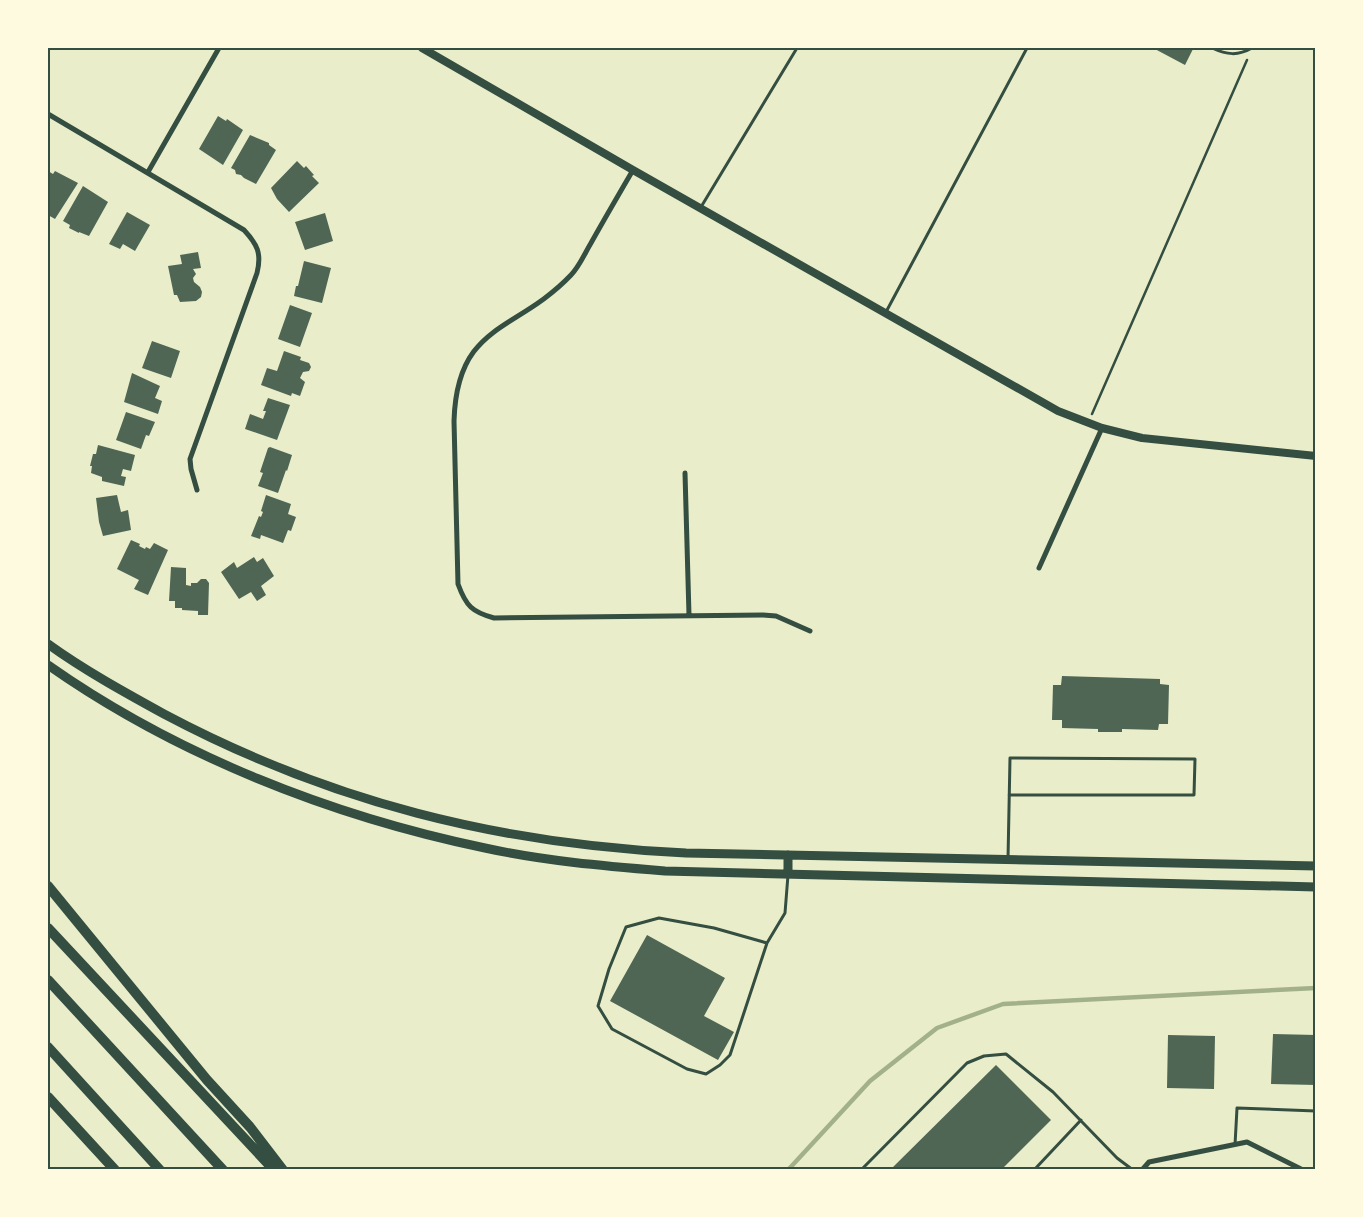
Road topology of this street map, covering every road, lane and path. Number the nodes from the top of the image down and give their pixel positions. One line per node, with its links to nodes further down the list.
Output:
1 (219, 48): 10 (street)
2 (422, 48): 9 (street)
3 (797, 48): 11 (lane)
4 (1027, 48): 12 (lane)
5 (1212, 48): 6 (lane)
6 (1252, 48)
7 (1249, 56): 13 (path)
8 (48, 114): 10 (street)
9 (633, 170): 11 (street); 19 (street)
10 (148, 172): 17 (street)
11 (700, 208): 12 (street)
12 (886, 313): 13 (street)
13 (1088, 423): 14 (street)
14 (1102, 428): 15 (street); 18 (street)
15 (1316, 456)
16 (685, 473): 19 (street)
17 (197, 490)
18 (1039, 568)
19 (689, 615): 20 (street)
20 (810, 630)
21 (48, 644): 24 (main road)
22 (48, 665): 27 (main road)
23 (1009, 795): 23 (lane); 25 (lane)
24 (788, 855): 25 (main road); 27 (main road)
25 (1008, 860): 26 (main road)
26 (1316, 866)
27 (788, 874): 29 (main road); 31 (lane)
28 (48, 886): 42 (highway)
29 (1316, 887)
30 (48, 928): 41 (highway)
31 (767, 943): 31 (lane)
32 (48, 980): 40 (highway)
33 (48, 1047): 39 (highway)
34 (48, 1097): 38 (highway)
35 (1316, 1111): 37 (lane)
36 (1081, 1120): 43 (lane); 44 (lane); 45 (lane)
37 (1235, 1145): 46 (street); 47 (street)
38 (115, 1170)
39 (160, 1170)
40 (223, 1170)
41 (274, 1170)
42 (283, 1170)
43 (861, 1170)
44 (1034, 1170)
45 (1133, 1170)
46 (1142, 1170)
47 (1303, 1170)

